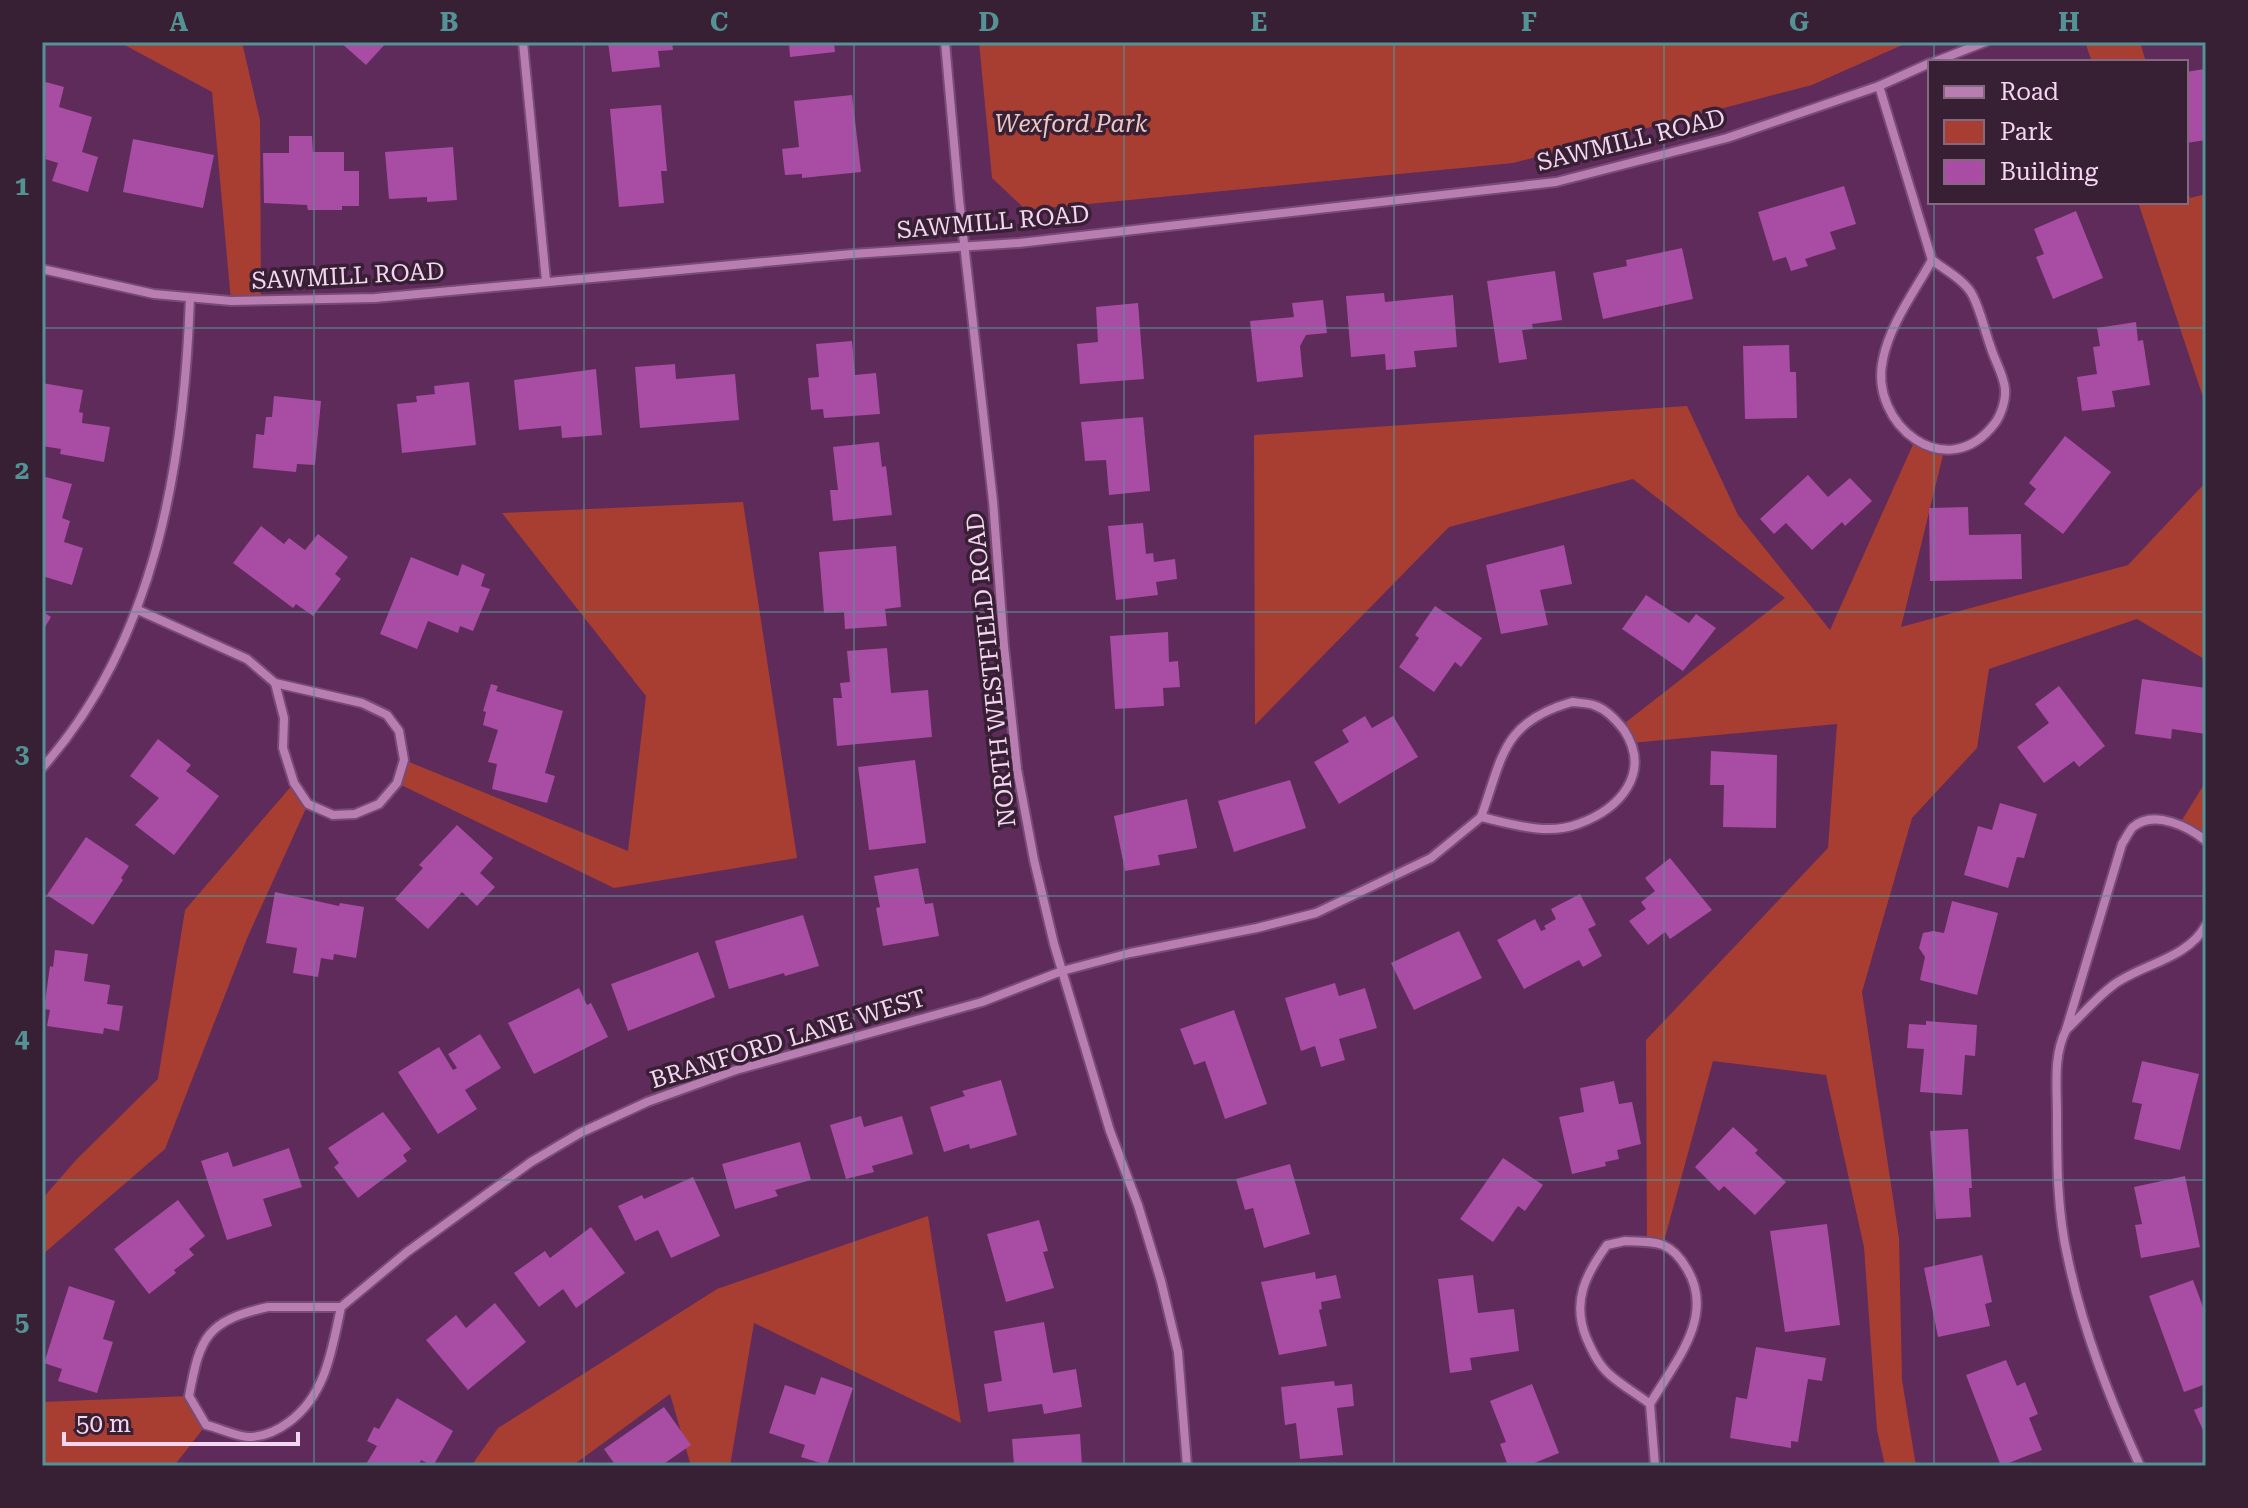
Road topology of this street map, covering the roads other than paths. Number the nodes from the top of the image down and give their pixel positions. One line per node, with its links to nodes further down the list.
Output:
1 (523, 42): 10 (street)
2 (945, 42): 7 (street, NORTH WESTFIELD ROAD)
3 (1985, 42): 4 (street, SAWMILL ROAD)
4 (1940, 60)
5 (1928, 65): 6 (street, SAWMILL ROAD)
6 (1879, 86): 7 (street, SAWMILL ROAD); 8 (street)
7 (966, 246): 10 (street, SAWMILL ROAD); 18 (street, NORTH WESTFIELD ROAD)
8 (1932, 260): 8 (street)
9 (42, 269): 11 (street, SAWMILL ROAD)
10 (546, 281): 11 (street, SAWMILL ROAD)
11 (190, 298): 12 (street)
12 (138, 610): 13 (street); 14 (street)
13 (275, 683): 13 (street)
14 (42, 768)
15 (1481, 817): 15 (street); 18 (street, BRANFORD LANE WEST)
16 (2206, 841): 19 (street)
17 (2206, 925): 19 (street)
18 (1062, 971): 20 (street, BRANFORD LANE WEST); 22 (street, NORTH WESTFIELD ROAD)
19 (2066, 1030): 24 (street)
20 (341, 1307): 20 (street)
21 (1650, 1404): 21 (street); 23 (street)
22 (1187, 1466)
23 (1655, 1466)
24 (2140, 1466)

